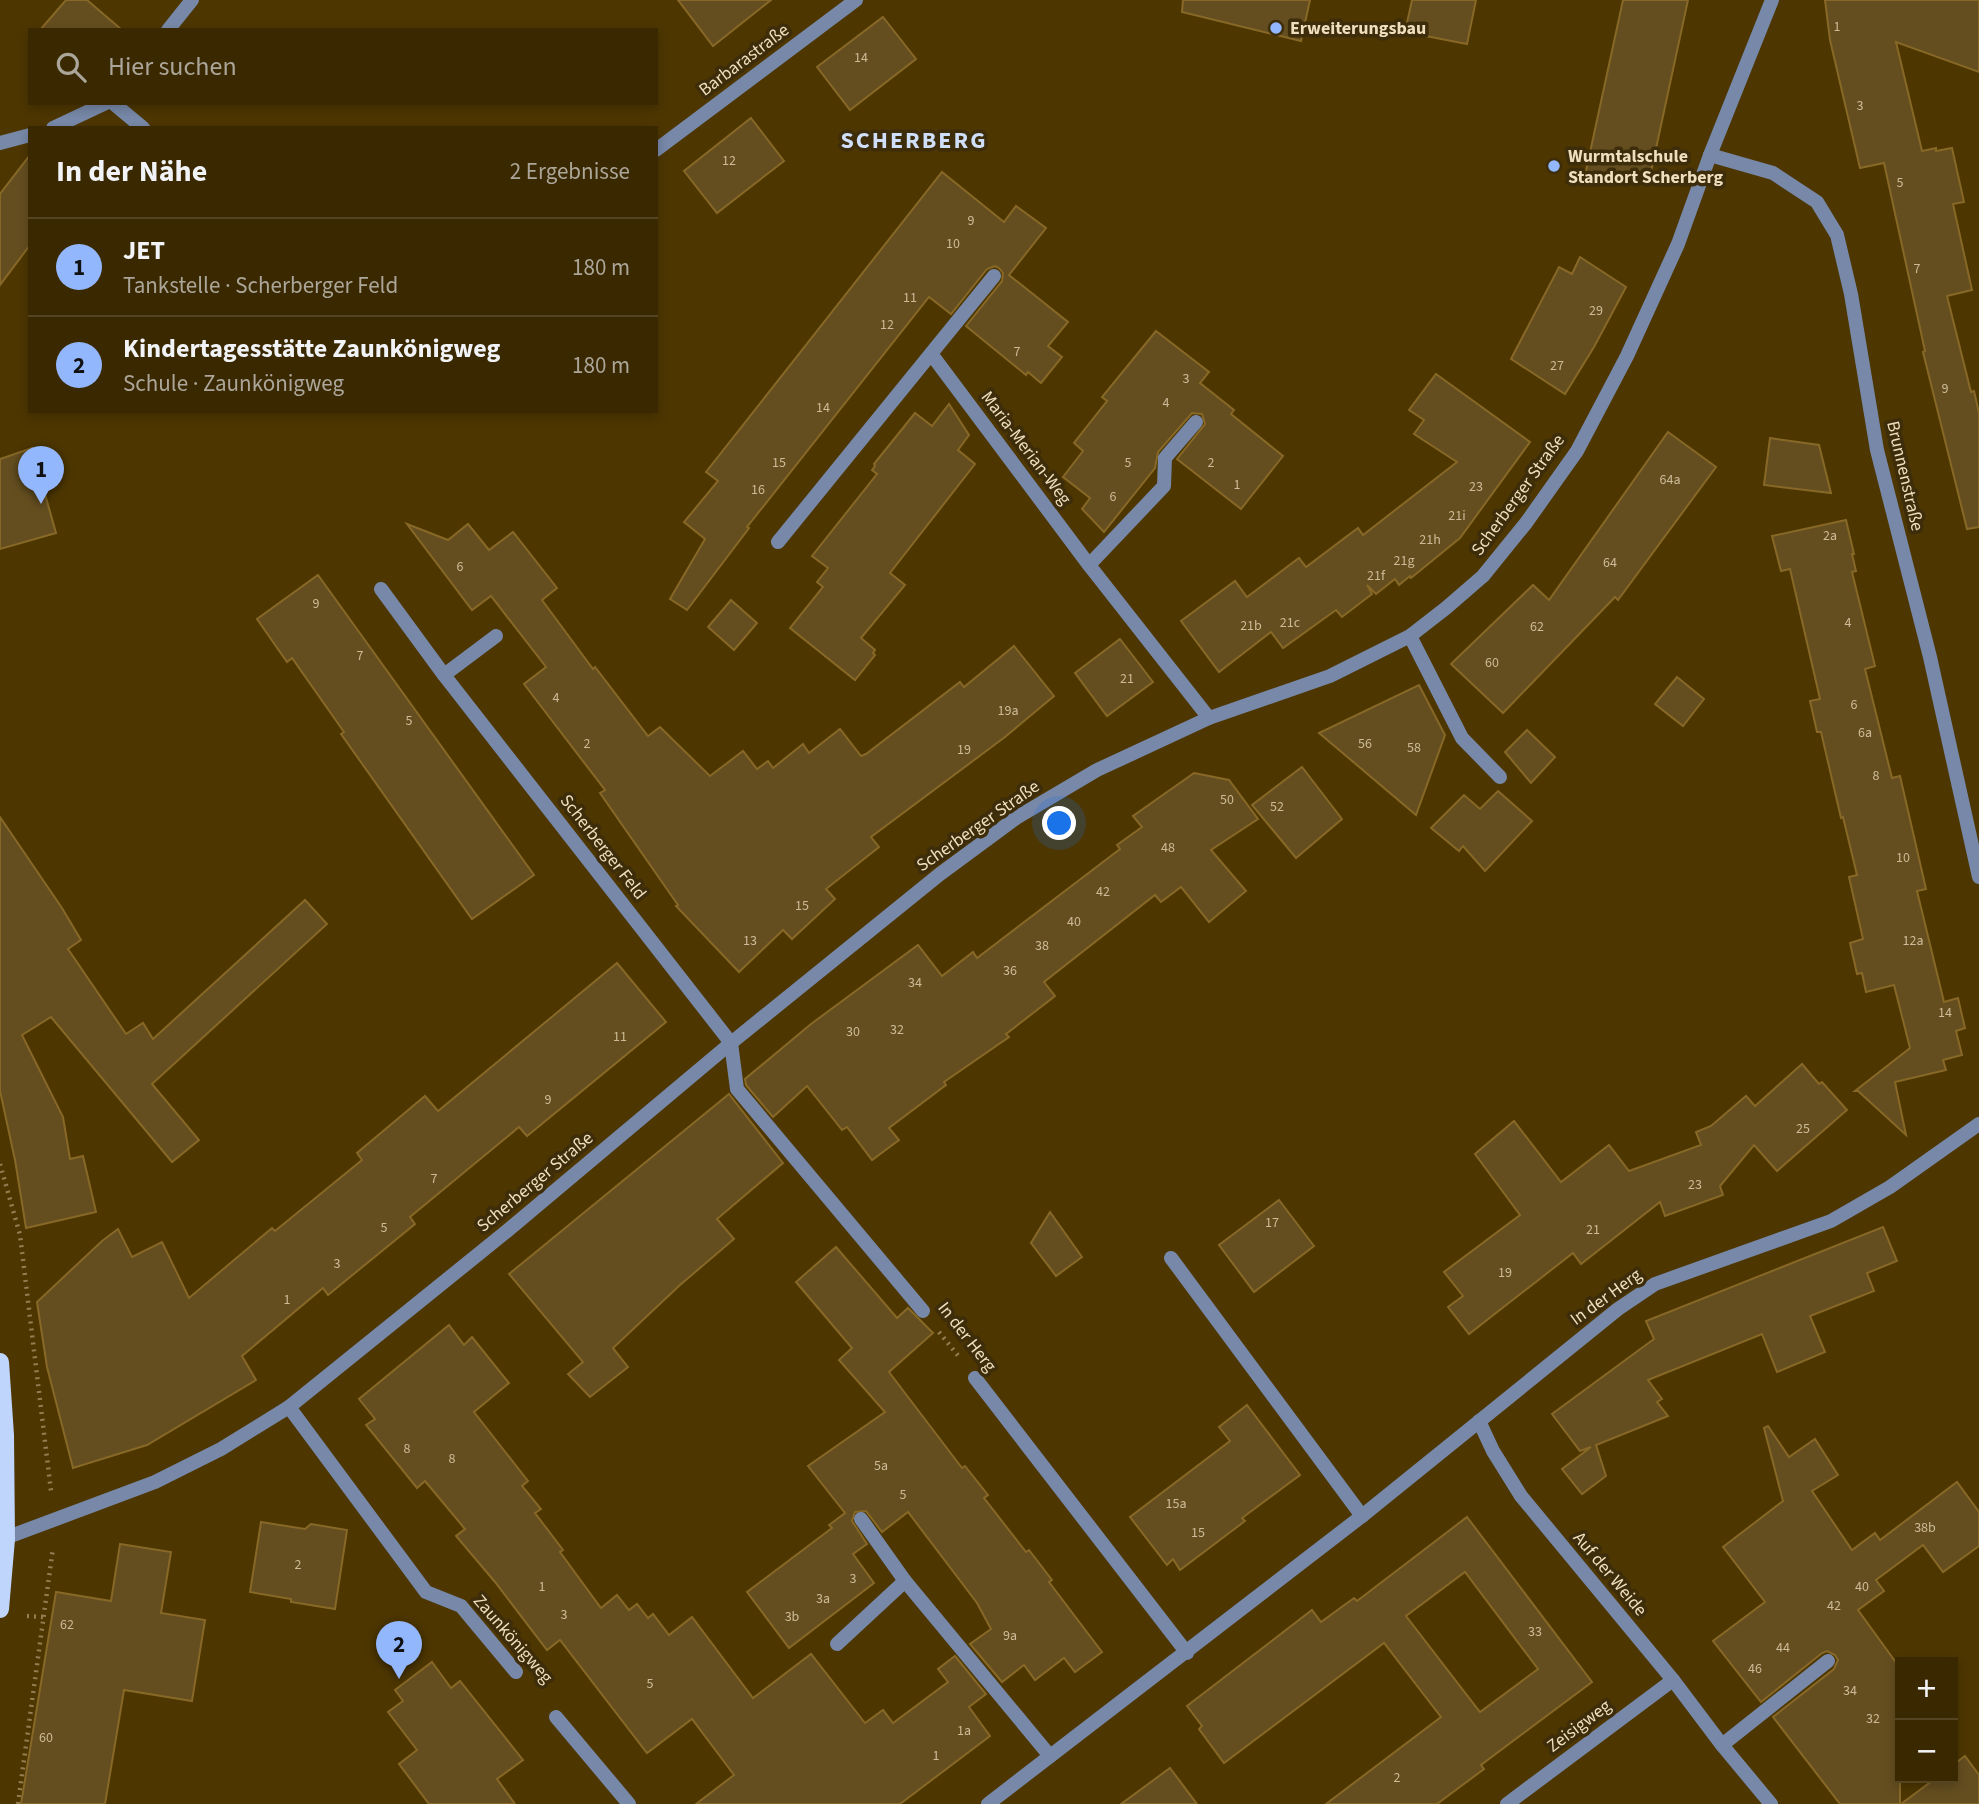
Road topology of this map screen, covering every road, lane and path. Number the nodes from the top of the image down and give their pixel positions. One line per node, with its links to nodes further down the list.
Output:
1 (192, 0): 4 (street)
2 (856, 0): 11 (street, Barbarastraße)
3 (1772, 0): 12 (street, Scherberger Straße)
4 (170, 28)
5 (102, 105): 7 (street)
6 (115, 105): 8 (street)
7 (57, 126)
8 (142, 126)
9 (28, 136): 10 (street)
10 (0, 143)
11 (658, 148)
12 (1710, 155): 20 (street, Scherberger Straße); 24 (street, Brunnenstraße)
13 (994, 276): 14 (street)
14 (932, 355): 16 (street); 17 (street, Maria-Merian-Weg)
15 (1196, 422): 17 (street)
16 (778, 542)
17 (1089, 565): 22 (street, Maria-Merian-Weg)
18 (381, 589): 21 (street, Scherberger Feld)
19 (496, 636): 21 (street)
20 (1410, 636): 22 (street, Scherberger Straße); 23 (street)
21 (444, 675): 25 (street, Scherberger Feld)
22 (1209, 718): 25 (street, Scherberger Straße)
23 (1500, 777)
24 (1979, 877)
25 (731, 1043): 29 (street, In der Herg); 32 (street, Scherberger Straße)
26 (1979, 1124): 33 (street, In der Herg)
27 (0, 1164): 36 (path)
28 (1171, 1258): 34 (street)
29 (923, 1311): 31 (path, In der Herg)
30 (0, 1362): 37 (main road)
31 (975, 1378): 41 (street, In der Herg)
32 (289, 1406): 36 (street, Scherberger Straße); 43 (street, Zaunkönigweg)
33 (1479, 1420): 34 (street, In der Herg); 44 (street, Auf der Weide)
34 (1362, 1516): 41 (street, In der Herg)
35 (862, 1518): 38 (street)
36 (55, 1521): 37 (street, Scherberger Straße); 48 (path)
37 (3, 1540): 39 (main road)
38 (905, 1581): 40 (street); 47 (street)
39 (0, 1609)
40 (837, 1644)
41 (1187, 1653): 47 (street, In der Herg)
42 (1828, 1661): 46 (street)
43 (516, 1672)
44 (1674, 1680): 46 (street, Auf der Weide); 51 (street, Zeisigweg)
45 (556, 1717): 49 (street)
46 (1722, 1745): 52 (street, Auf der Weide)
47 (1050, 1756): 50 (street, In der Herg)
48 (18, 1804)
49 (629, 1804)
50 (988, 1804)
51 (1507, 1804)
52 (1771, 1804)

